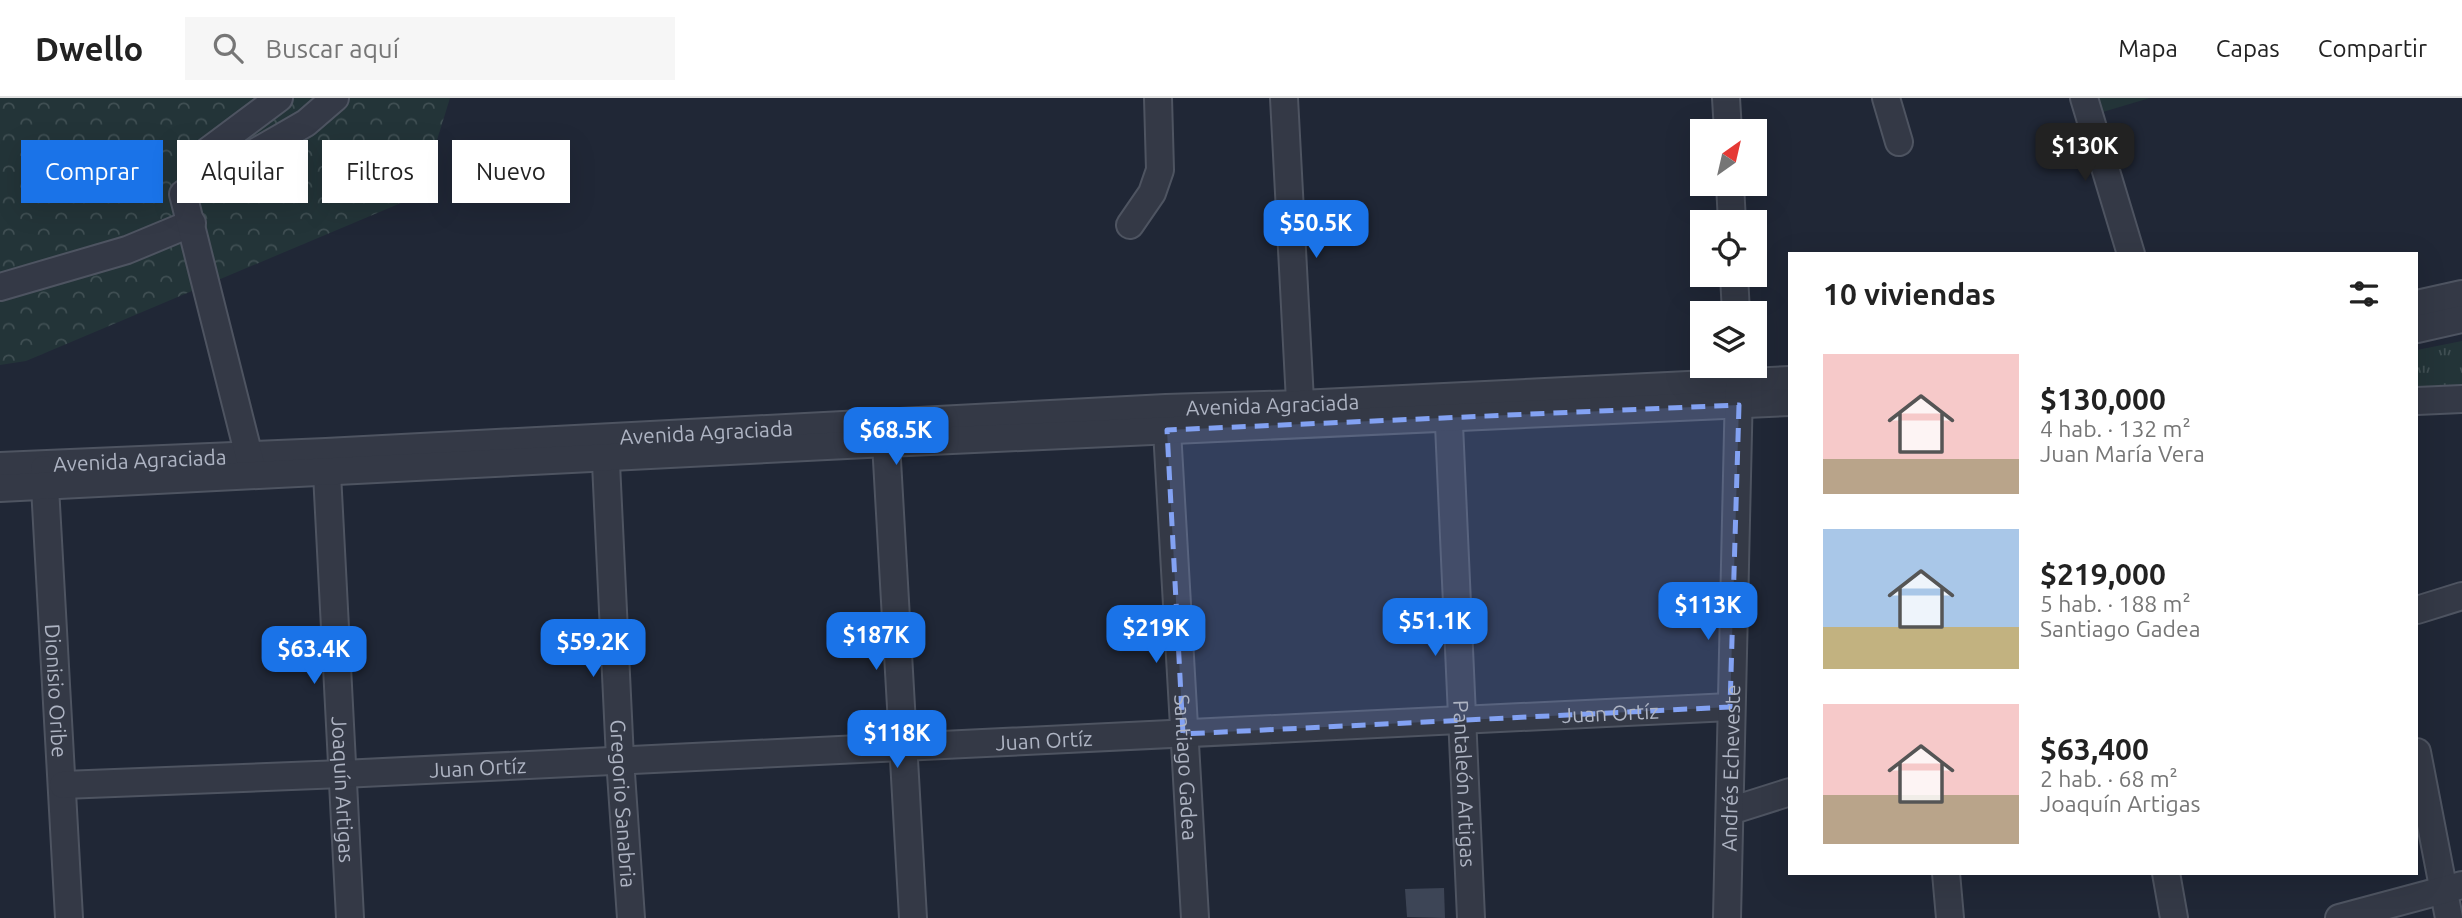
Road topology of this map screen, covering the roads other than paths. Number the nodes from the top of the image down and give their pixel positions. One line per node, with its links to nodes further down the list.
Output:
1 (279, 98): 9 (street)
2 (335, 98): 10 (street)
3 (1158, 98): 14 (street)
4 (1284, 98): 27 (street)
5 (1726, 98): 8 (street)
6 (1886, 98): 11 (street)
7 (2084, 98): 15 (street)
8 (1727, 119)
9 (223, 140)
10 (275, 140)
11 (1899, 142)
12 (186, 203): 13 (street)
13 (192, 223): 16 (street); 32 (street)
14 (1130, 225)
15 (2129, 252)
16 (0, 287)
17 (2462, 294): 18 (street)
18 (2418, 304)
19 (2462, 319): 20 (street)
20 (2418, 329)
21 (1788, 380): 22 (street, Avenida Agraciada)
22 (1738, 385): 24 (street, Avenida Agraciada); 26 (street, Avenida Agraciada); 38 (street, Andrés Echeveste)
23 (2462, 399): 25 (street)
24 (1788, 401)
25 (2418, 401)
26 (1448, 407): 27 (street, Avenida Agraciada); 39 (street, Pantaleón Artigas)
27 (1301, 414): 28 (street, Avenida Agraciada)
28 (1167, 419): 29 (street, Avenida Agraciada); 40 (street, Santiago Gadea)
29 (886, 433): 30 (street, Avenida Agraciada); 41 (street)
30 (606, 447): 31 (street, Avenida Agraciada); 43 (street, Gregorio Sanabria)
31 (327, 462): 32 (street, Avenida Agraciada); 44 (street, Joaquín Artigas)
32 (251, 465): 34 (street, Avenida Agraciada)
33 (0, 466): 34 (street, Avenida Agraciada)
34 (45, 475): 35 (street, Avenida Agraciada); 45 (street, Dionisio Oribe)
35 (0, 488)
36 (2462, 596): 37 (street)
37 (2418, 610)
38 (1730, 708): 39 (street, Juan Ortíz); 47 (street, Andrés Echeveste)
39 (1461, 719): 40 (street, Juan Ortíz); 56 (street, Pantaleón Artigas)
40 (1183, 734): 41 (street, Juan Ortíz); 55 (street, Santiago Gadea)
41 (903, 746): 43 (street, Juan Ortíz); 54 (street)
42 (2418, 756): 50 (street)
43 (620, 759): 44 (street, Juan Ortíz); 53 (street, Gregorio Sanabria)
44 (342, 774): 45 (street, Juan Ortíz); 52 (street, Joaquín Artigas)
45 (63, 785): 51 (street, Dionisio Oribe)
46 (1788, 793): 47 (street)
47 (1730, 811): 57 (street, Andrés Echeveste)
48 (1946, 875): 58 (street)
49 (2166, 875): 59 (street)
50 (2453, 887): 60 (street); 61 (street)
51 (69, 918)
52 (350, 918)
53 (631, 918)
54 (913, 918)
55 (1195, 918)
56 (1471, 918)
57 (1727, 918)
58 (1950, 918)
59 (2174, 918)
60 (2339, 918)
61 (2449, 918)

